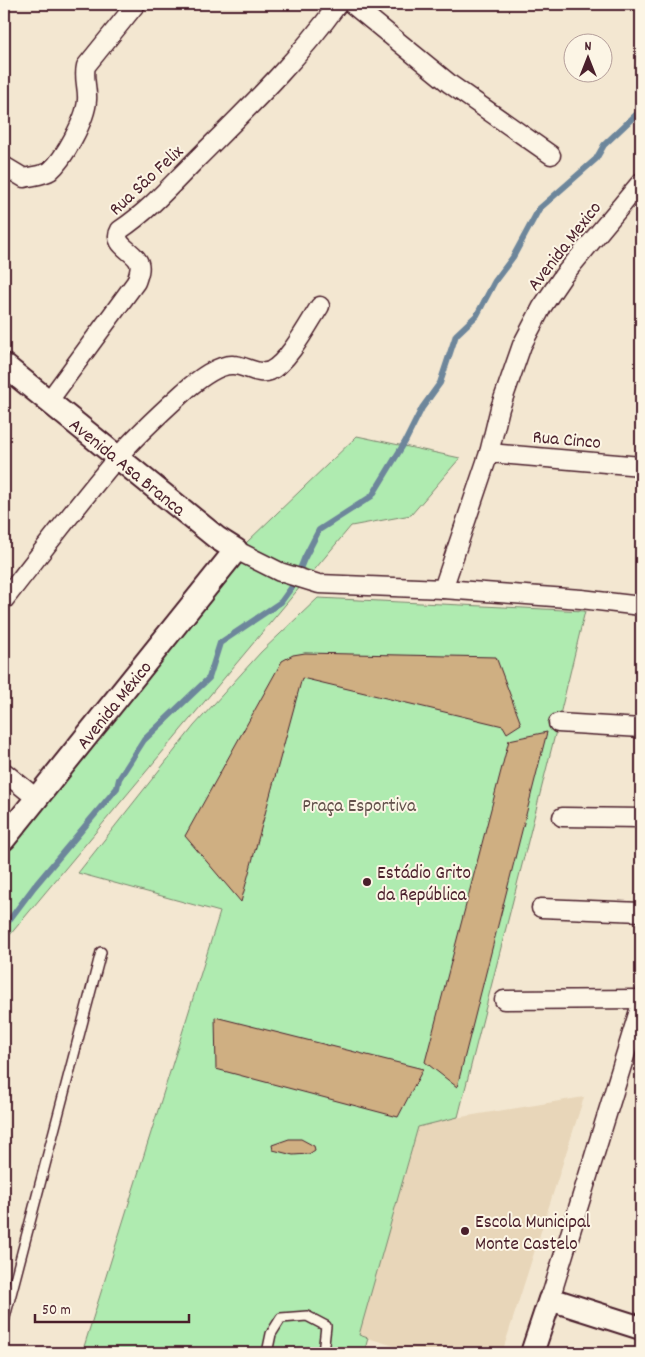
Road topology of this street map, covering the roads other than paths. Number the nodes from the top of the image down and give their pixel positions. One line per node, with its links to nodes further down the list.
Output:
1 (136, 4): 5 (street)
2 (338, 4): 9 (street, Rua São Felix)
3 (352, 4): 4 (street)
4 (551, 155)
5 (4, 166)
6 (641, 182): 10 (street, Avenida Mexico)
7 (320, 306): 11 (street)
8 (4, 365): 9 (street, Avenida Asa Branca)
9 (48, 402): 11 (street, Avenida Asa Branca)
10 (489, 453): 12 (street, Rua Cinco); 14 (street, Avenida Mexico)
11 (118, 456): 13 (street, Avenida Asa Branca); 15 (street)
12 (641, 466)
13 (236, 550): 14 (street); 20 (street, Avenida México)
14 (443, 589): 16 (street)
15 (4, 600)
16 (641, 606)
17 (558, 723): 18 (street)
18 (641, 728)
19 (4, 772): 20 (street)
20 (36, 798): 23 (street, Avenida México)
21 (562, 817): 22 (street)
22 (641, 818)
23 (4, 839)
24 (541, 908): 25 (street)
25 (641, 912)
26 (102, 952): 31 (lane)
27 (641, 999): 28 (street)
28 (504, 1000)
29 (641, 1004): 30 (street)
30 (550, 1299): 32 (street); 35 (street)
31 (4, 1321)
32 (641, 1328)
33 (266, 1353): 34 (lane)
34 (323, 1353)
35 (532, 1353)

